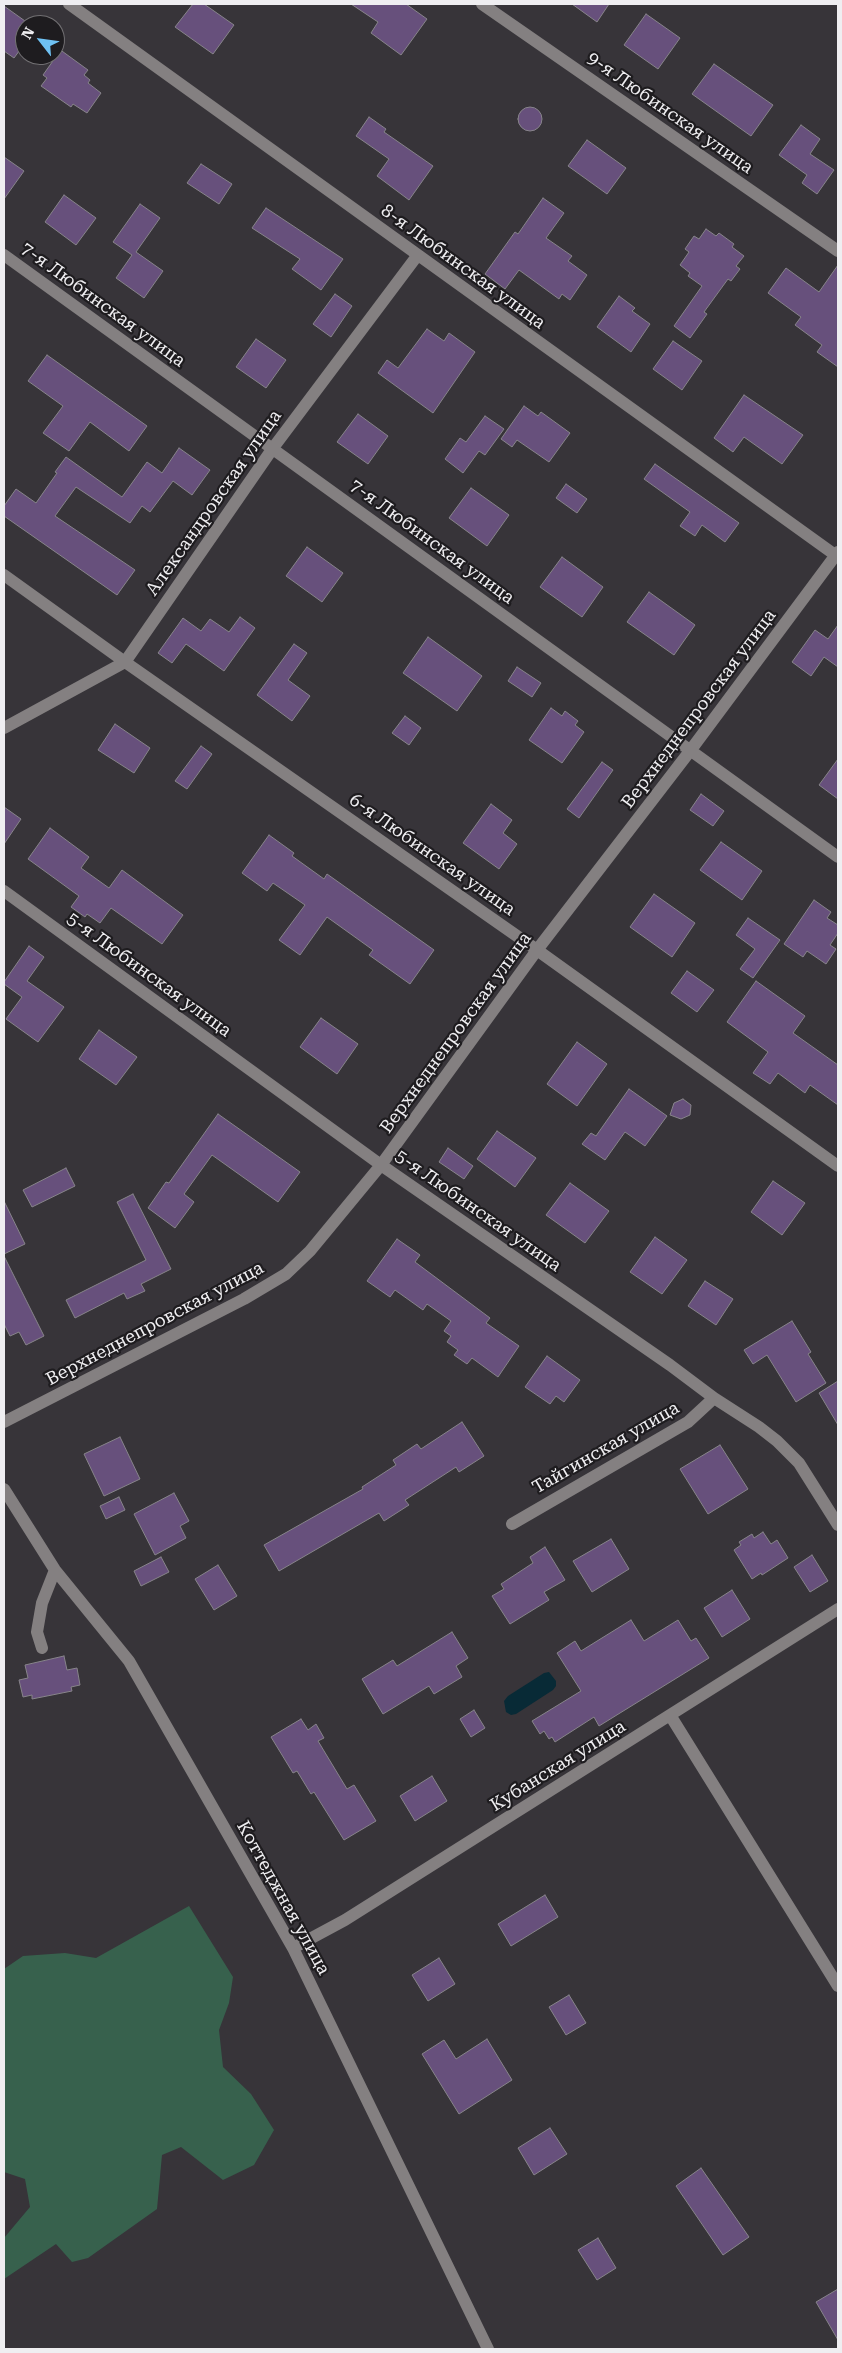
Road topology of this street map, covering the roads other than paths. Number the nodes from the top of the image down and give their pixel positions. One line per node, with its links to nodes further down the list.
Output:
1 (69, 4): 5 (street, 8-я Любинская улица)
2 (482, 4): 3 (street, 9-я Любинская улица)
3 (838, 251)
4 (4, 255): 6 (street, 7-я Любинская улица)
5 (417, 256): 6 (street, Александровская улица); 7 (street, 8-я Любинская улица)
6 (273, 448): 9 (street, Александровская улица); 11 (street, 7-я Любинская улица)
7 (837, 555): 11 (street, Верхнеднепровская улица)
8 (4, 575): 9 (street, 6-я Любинская улица)
9 (125, 662): 10 (street, Александровская улица); 14 (street, 6-я Любинская улица)
10 (4, 728)
11 (690, 751): 12 (street, 7-я Любинская улица); 14 (street, Верхнеднепровская улица)
12 (838, 857)
13 (4, 891): 15 (street, 5-я Любинская улица)
14 (537, 950): 15 (street, Верхнеднепровская улица); 16 (street, 6-я Любинская улица)
15 (381, 1166): 17 (street, 5-я Любинская улица); 18 (street, Верхнеднепровская улица)
16 (838, 1166)
17 (714, 1398): 20 (street, Тайгинская улица); 21 (street, 5-я Любинская улица)
18 (4, 1422)
19 (4, 1489): 22 (street, Коттеджная улица)
20 (512, 1524)
21 (838, 1525)
22 (55, 1570): 24 (street); 26 (street, Коттеджная улица)
23 (838, 1609): 25 (street, Кубанская улица)
24 (42, 1648)
25 (670, 1715): 26 (street, Кубанская улица); 27 (street)
26 (293, 1948): 28 (street, Коттеджная улица)
27 (838, 1986)
28 (488, 2349)

